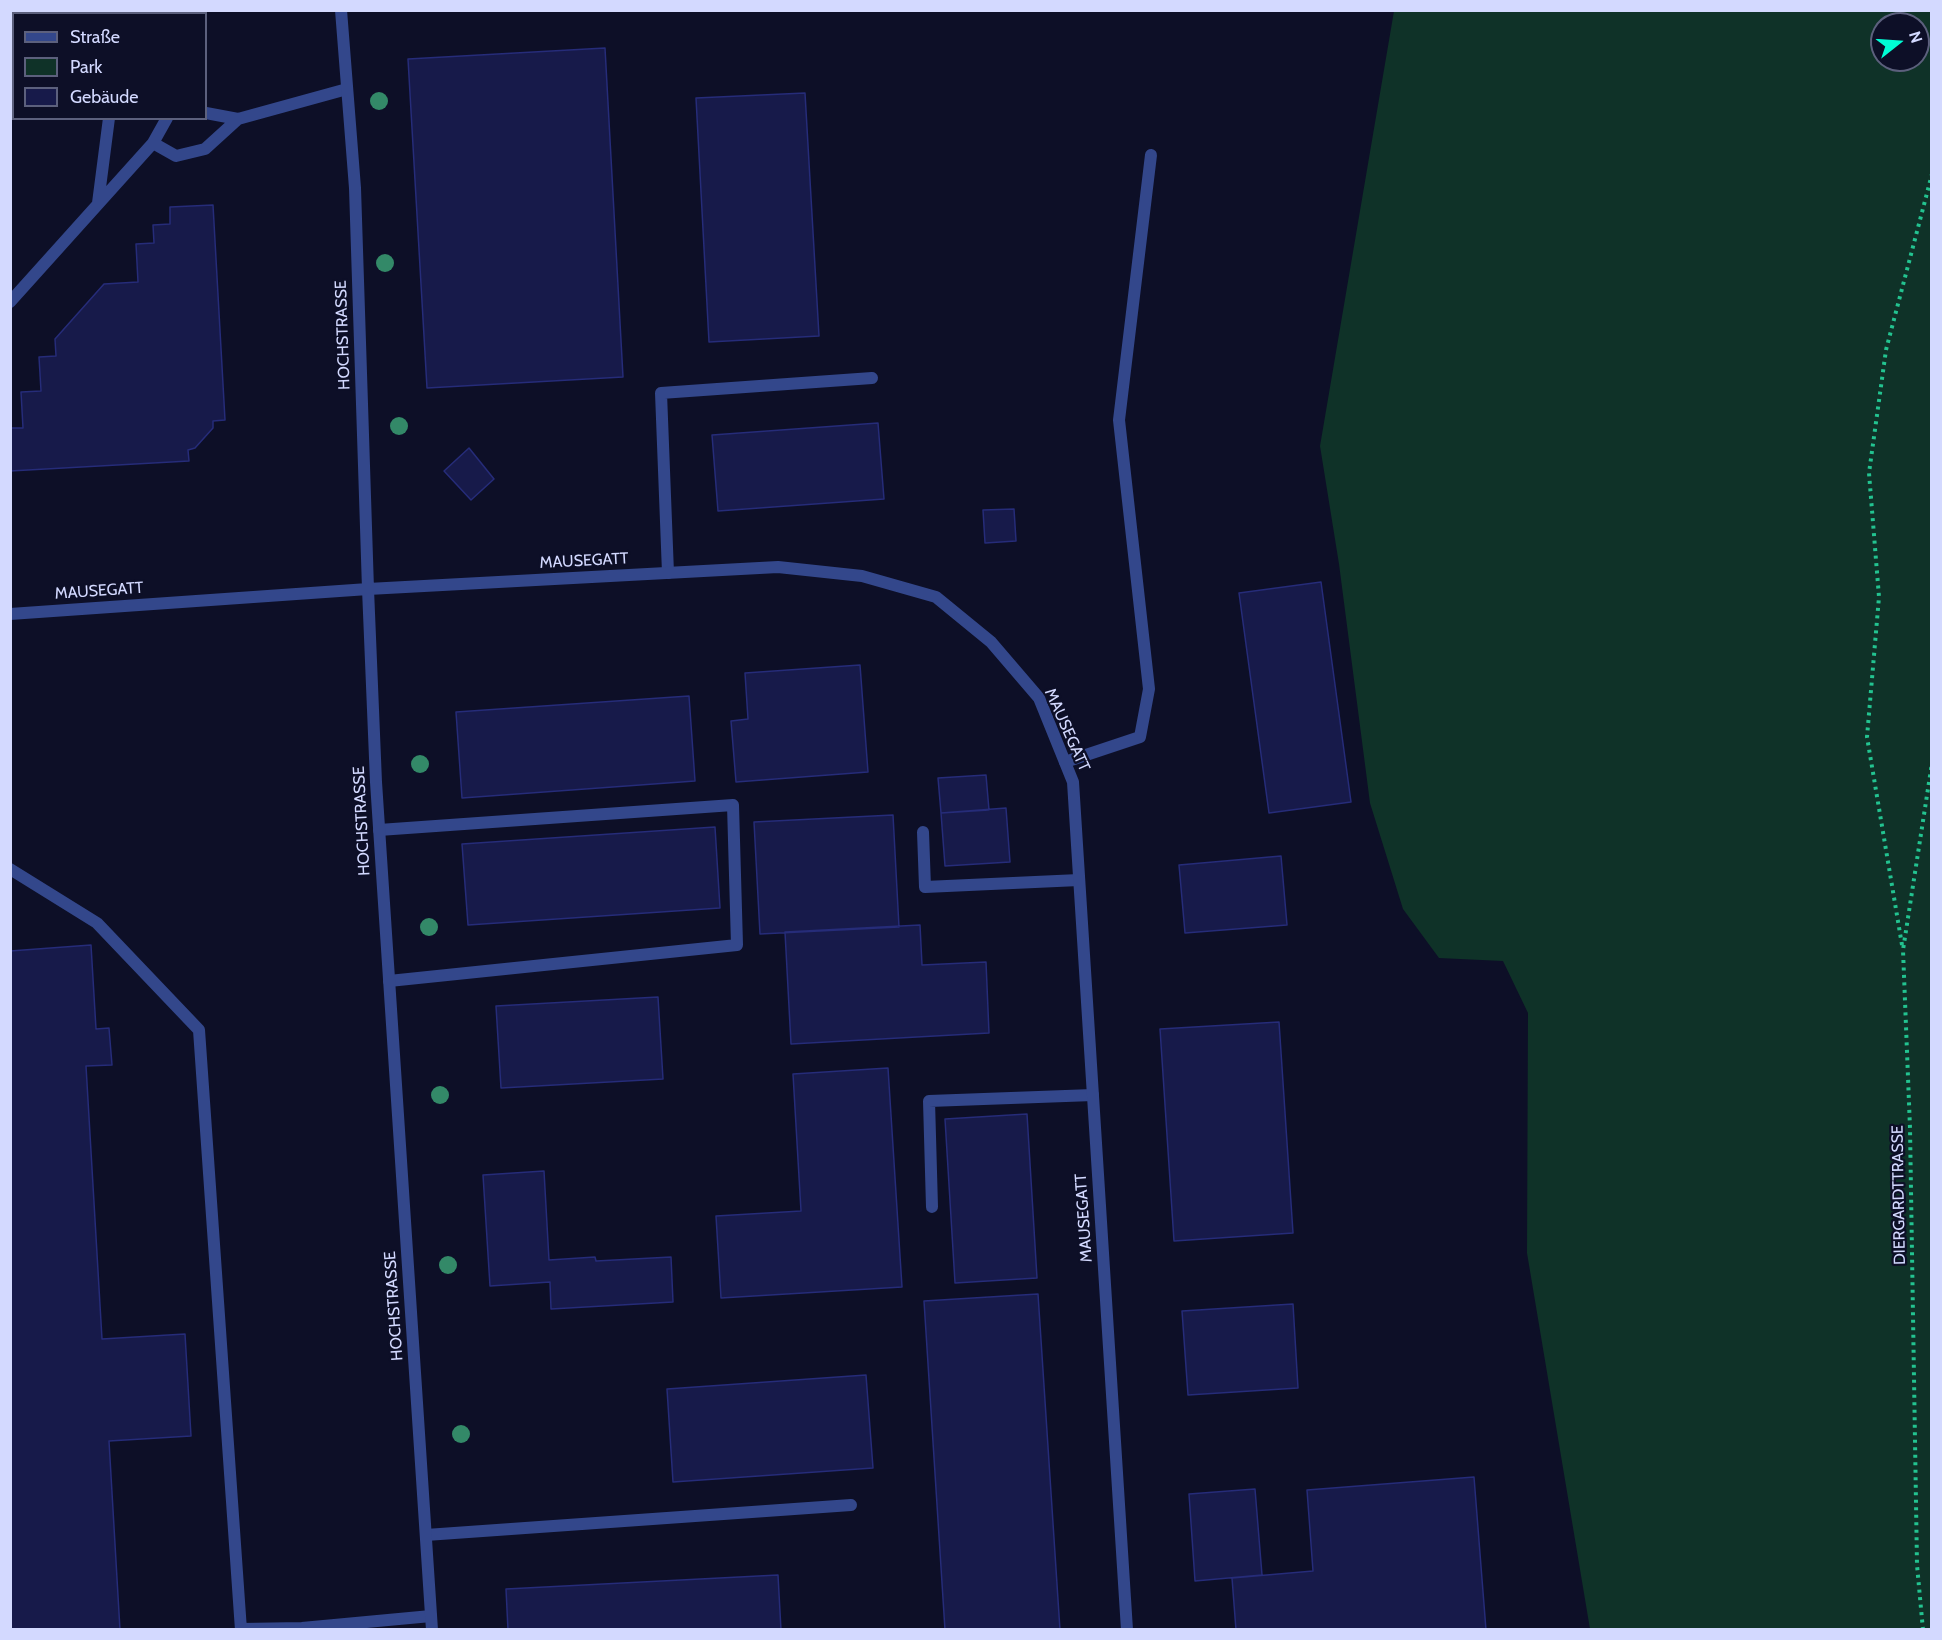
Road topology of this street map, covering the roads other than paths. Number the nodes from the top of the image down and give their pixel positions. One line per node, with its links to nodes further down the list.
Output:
1 (341, 10): 2 (street, HOCHSTRASSE)
2 (347, 89): 4 (street); 13 (street, HOCHSTRASSE)
3 (207, 113): 4 (street)
4 (238, 119): 7 (street)
5 (109, 120): 9 (street)
6 (166, 120): 7 (street)
7 (153, 143): 9 (street)
8 (1151, 155): 15 (street)
9 (98, 203): 10 (street)
10 (10, 302)
11 (872, 378): 12 (street)
12 (669, 573): 13 (street, MAUSEGATT); 15 (street, MAUSEGATT)
13 (368, 589): 14 (street, MAUSEGATT); 16 (street, HOCHSTRASSE)
14 (10, 614)
15 (1065, 762): 19 (street, MAUSEGATT)
16 (379, 830): 20 (street, HOCHSTRASSE); 20 (street)
17 (923, 832): 19 (street)
18 (10, 869): 26 (street)
19 (1079, 880): 21 (street, MAUSEGATT)
20 (389, 981): 24 (street, HOCHSTRASSE)
21 (1093, 1095): 22 (street); 28 (street, MAUSEGATT)
22 (932, 1207)
23 (852, 1505): 24 (street)
24 (426, 1535): 25 (street, HOCHSTRASSE)
25 (431, 1616): 26 (street); 27 (street, HOCHSTRASSE)
26 (241, 1629)
27 (432, 1629)
28 (1126, 1629)

